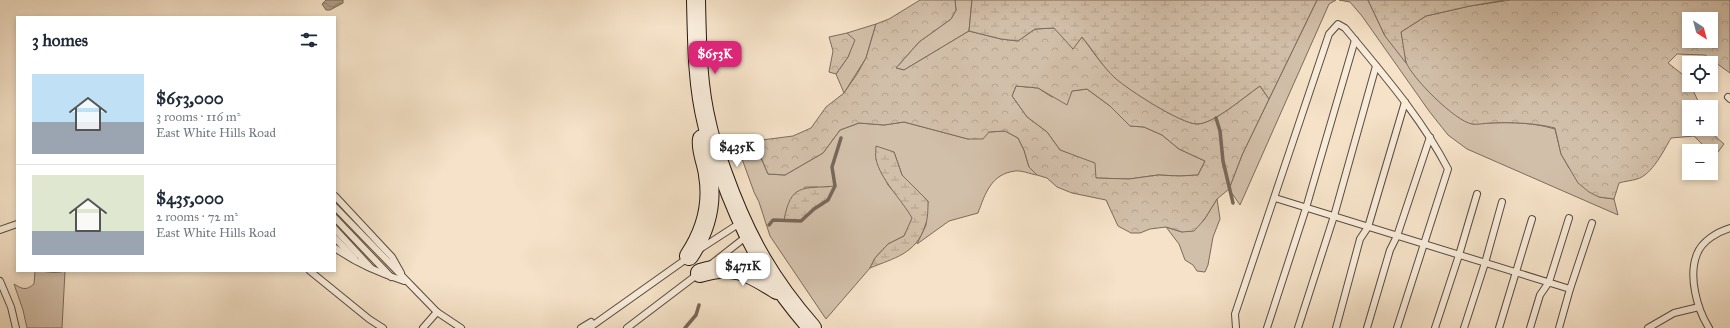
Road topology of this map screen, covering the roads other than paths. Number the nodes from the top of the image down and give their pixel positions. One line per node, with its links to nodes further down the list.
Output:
1 (696, 0): 5 (main road)
2 (1356, 40): 3 (lane); 9 (lane); 12 (lane)
3 (1376, 66): 4 (lane); 13 (lane)
4 (1404, 102): 6 (lane); 19 (lane)
5 (707, 124): 20 (main road); 29 (main road)
6 (1430, 137): 24 (lane); 26 (lane)
7 (1477, 194): 28 (lane)
8 (336, 197): 38 (lane)
9 (1275, 198): 12 (lane); 53 (lane)
10 (1502, 202): 30 (lane)
11 (336, 208): 38 (lane)
12 (1306, 208): 13 (lane); 54 (lane)
13 (1334, 216): 19 (lane); 55 (lane)
14 (1569, 218): 39 (lane)
15 (336, 219): 36 (lane)
16 (1532, 219): 34 (lane)
17 (1592, 223): 40 (lane)
18 (16, 224): 22 (lane)
19 (1368, 227): 24 (lane); 56 (lane)
20 (745, 228): 29 (lane); 35 (lane); 41 (main road)
21 (1730, 228): 43 (lane)
22 (0, 230)
23 (336, 230): 32 (lane)
24 (1397, 236): 26 (lane); 57 (lane)
25 (336, 239): 31 (lane)
26 (1424, 244): 28 (lane); 58 (lane)
27 (336, 249): 31 (lane)
28 (1459, 255): 30 (lane); 59 (lane)
29 (689, 256): 42 (lane)
30 (1485, 263): 34 (lane); 60 (lane)
31 (360, 264): 32 (lane)
32 (374, 270): 36 (lane)
33 (311, 272): 46 (lane)
34 (1515, 272): 39 (lane); 61 (lane)
35 (700, 273): 41 (main road); 51 (lane)
36 (391, 277): 38 (lane)
37 (0, 281): 45 (lane)
38 (405, 281): 44 (lane)
39 (1549, 282): 40 (lane); 62 (lane)
40 (1570, 289): 63 (lane)
41 (784, 294): 52 (main road)
42 (631, 296): 49 (lane); 50 (lane)
43 (1699, 307): 64 (lane); 65 (lane)
44 (436, 312): 47 (lane); 48 (lane)
45 (16, 328)
46 (383, 328)
47 (423, 328)
48 (460, 328)
49 (581, 328)
50 (589, 328)
51 (626, 328)
52 (812, 328)
53 (1236, 328)
54 (1267, 328)
55 (1298, 328)
56 (1336, 328)
57 (1367, 328)
58 (1397, 328)
59 (1435, 328)
60 (1464, 328)
61 (1499, 328)
62 (1530, 328)
63 (1559, 328)
64 (1648, 328)
65 (1708, 328)

